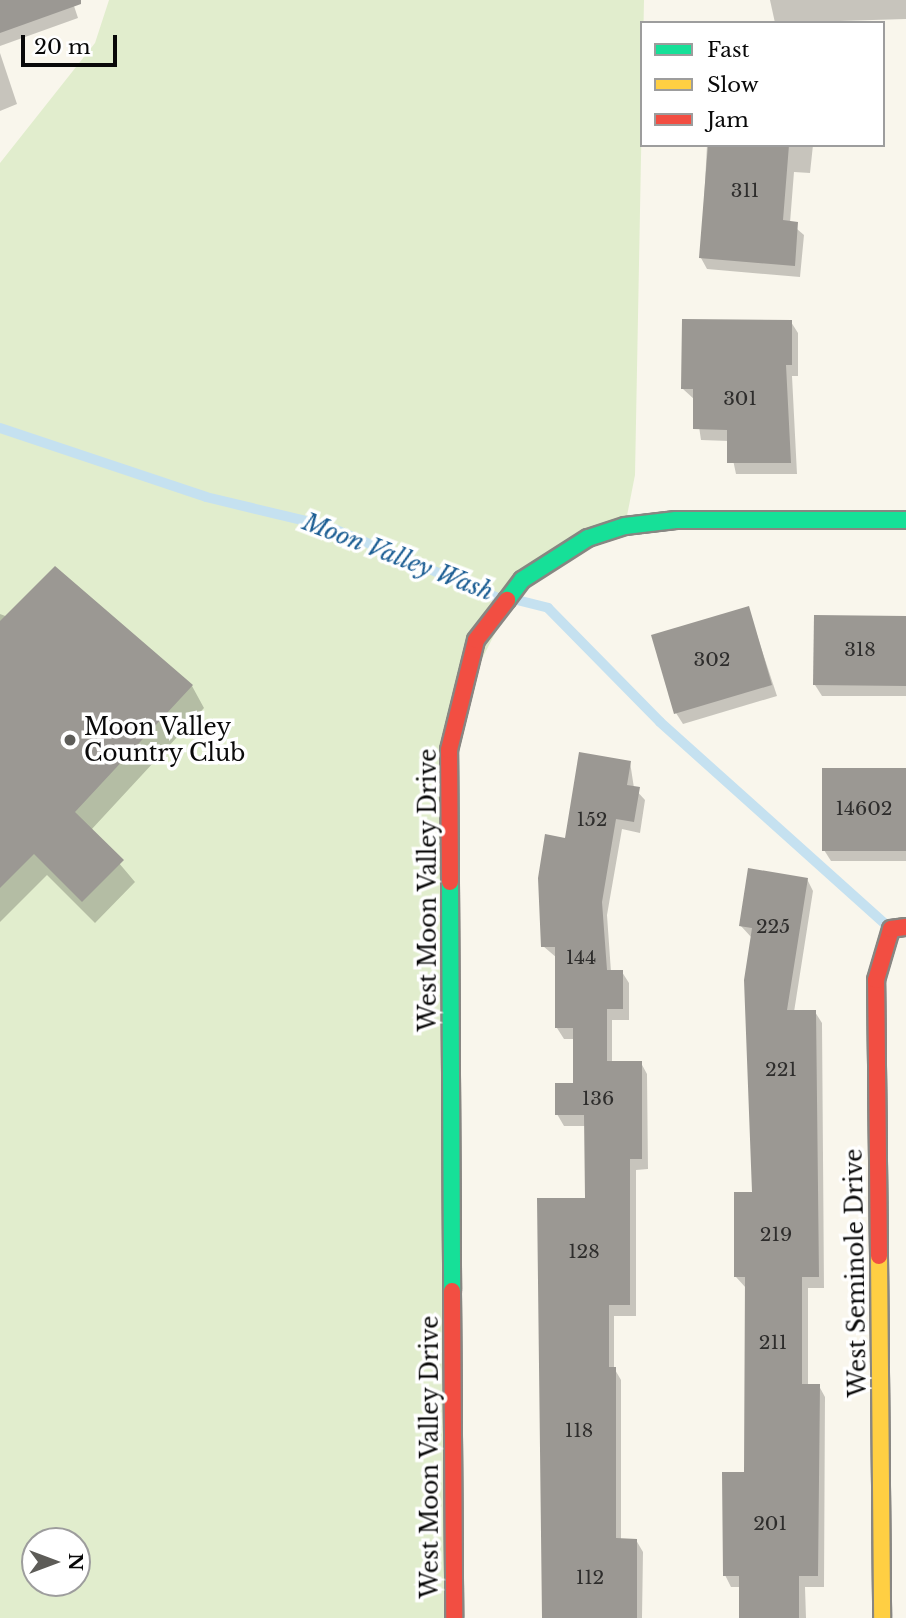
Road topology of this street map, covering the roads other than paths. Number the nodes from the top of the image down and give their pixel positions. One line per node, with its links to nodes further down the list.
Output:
1 (906, 520): 3 (street, West Moon Valley Drive)
2 (898, 928): 4 (street, West Seminole Drive)
3 (454, 1618)
4 (882, 1618)

